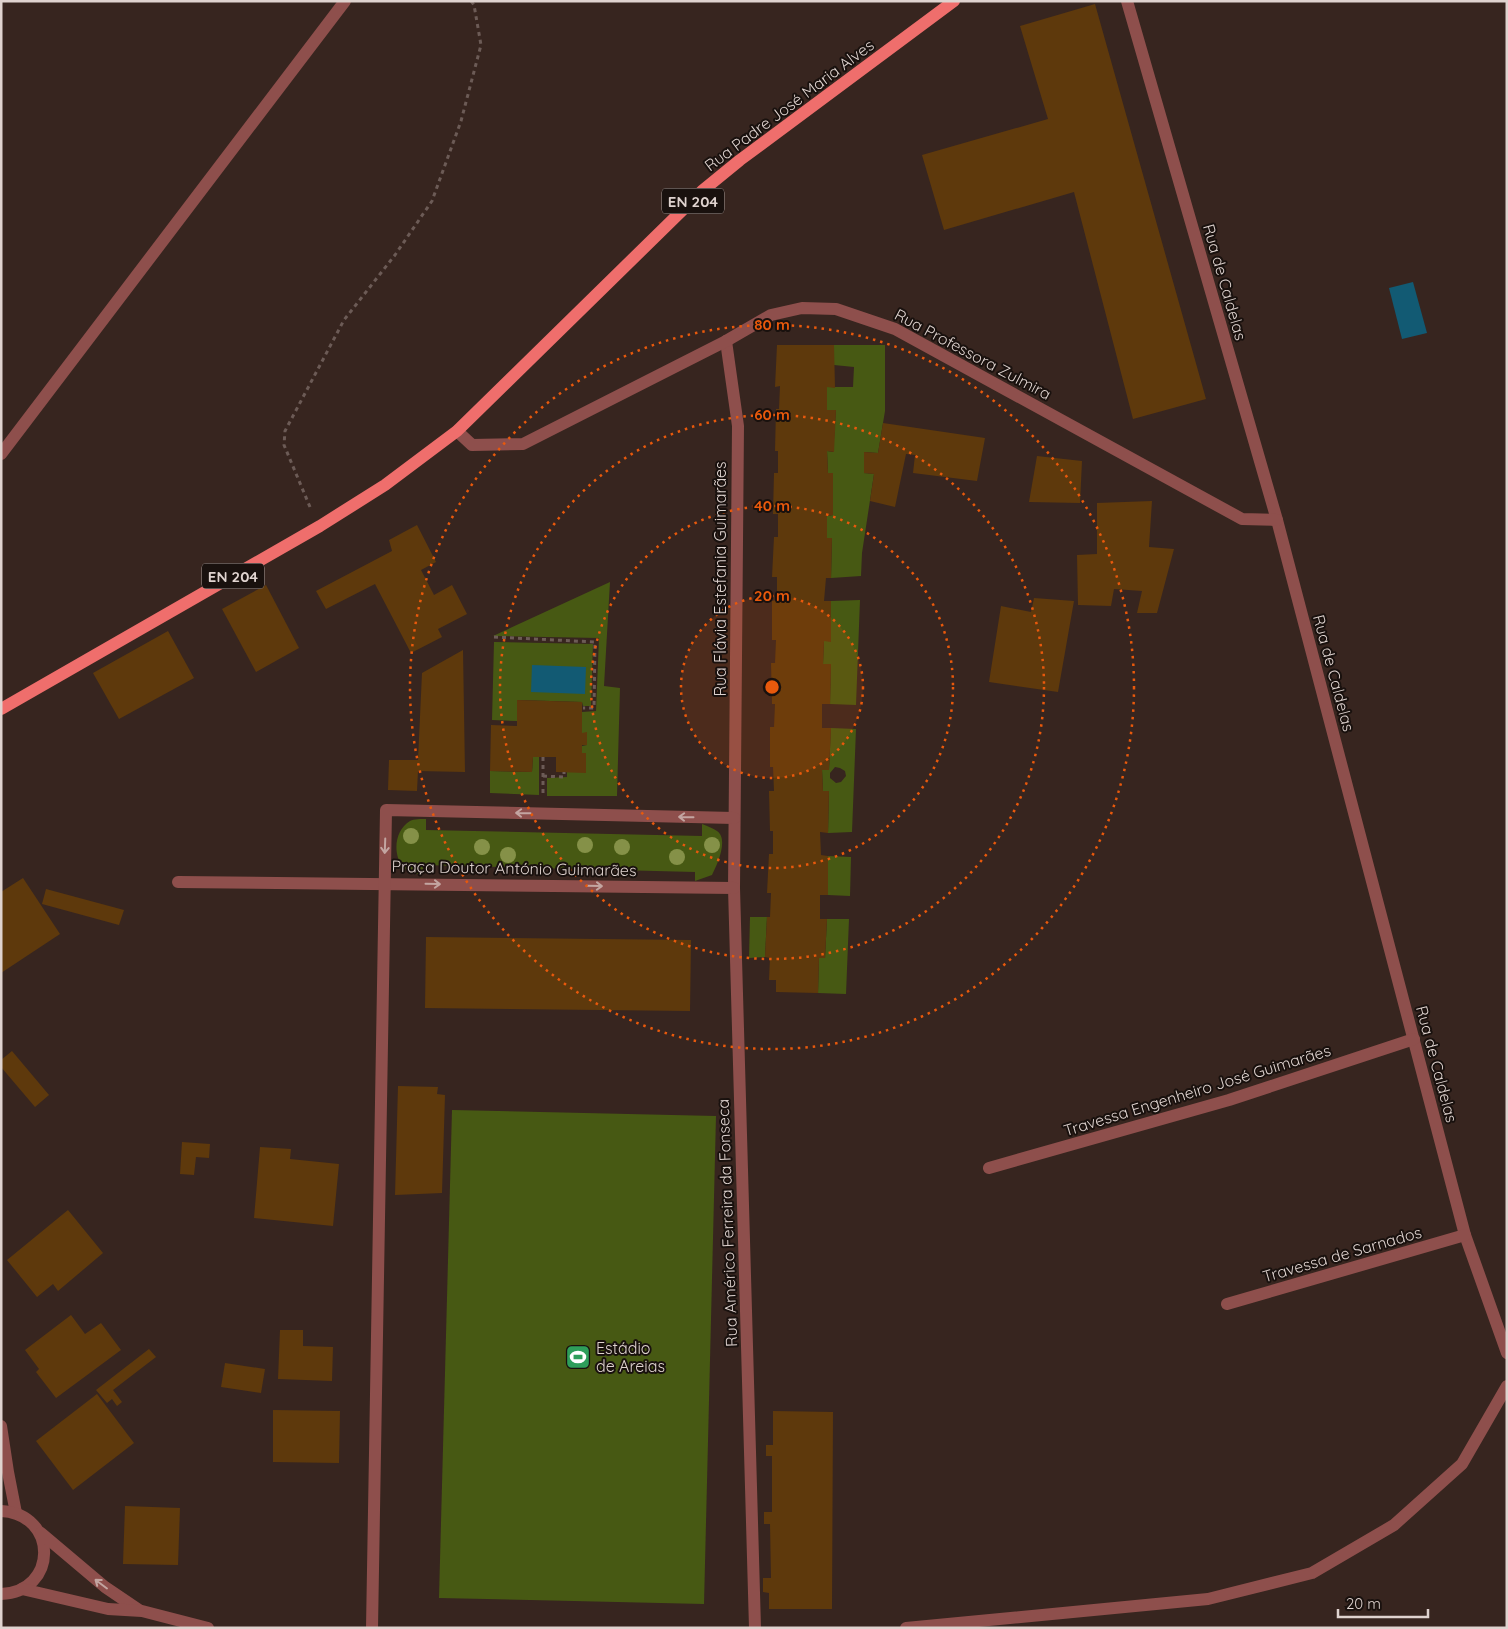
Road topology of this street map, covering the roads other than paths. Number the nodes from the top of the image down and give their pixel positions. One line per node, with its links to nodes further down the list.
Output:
1 (345, 1): 6 (street)
2 (954, 1): 5 (main road, Rua Padre José Maria Alves / EN 204)
3 (1127, 1): 7 (street, Rua de Caldelas)
4 (726, 341): 5 (street, Rua Professora Zulmira); 7 (street, Rua Professora Zulmira); 9 (street, Rua Flávia Estefania Guimarães)
5 (457, 430): 8 (main road, EN 204)
6 (1, 454)
7 (1277, 520): 13 (street, Rua de Caldelas)
8 (1, 708)
9 (734, 818): 11 (street, Praça Doutor António Guimarães, one-way to 11); 12 (street, Rua Américo Ferreira da Fonseca)
10 (178, 882): 11 (street)
11 (384, 883): 12 (street, Praça Doutor António Guimarães, one-way to 12); 27 (street)
12 (734, 888): 28 (street, Rua Américo Ferreira da Fonseca)
13 (1414, 1039): 14 (street, Travessa Engenheiro José Guimarães); 15 (street, Rua de Caldelas)
14 (989, 1168)
15 (1465, 1235): 16 (street, Travessa de Sarnados); 17 (street, Rua de Caldelas)
16 (1227, 1304)
17 (1507, 1353)
18 (1507, 1386): 29 (street)
19 (1, 1426): 21 (street)
20 (1, 1511): 21 (street)
21 (16, 1513): 22 (street)
22 (39, 1531): 23 (street); 25 (street, one-way to 22)
23 (22, 1589): 24 (street); 25 (street)
24 (1, 1594)
25 (142, 1611): 26 (street)
26 (208, 1628)
27 (372, 1628)
28 (755, 1628)
29 (906, 1628)

